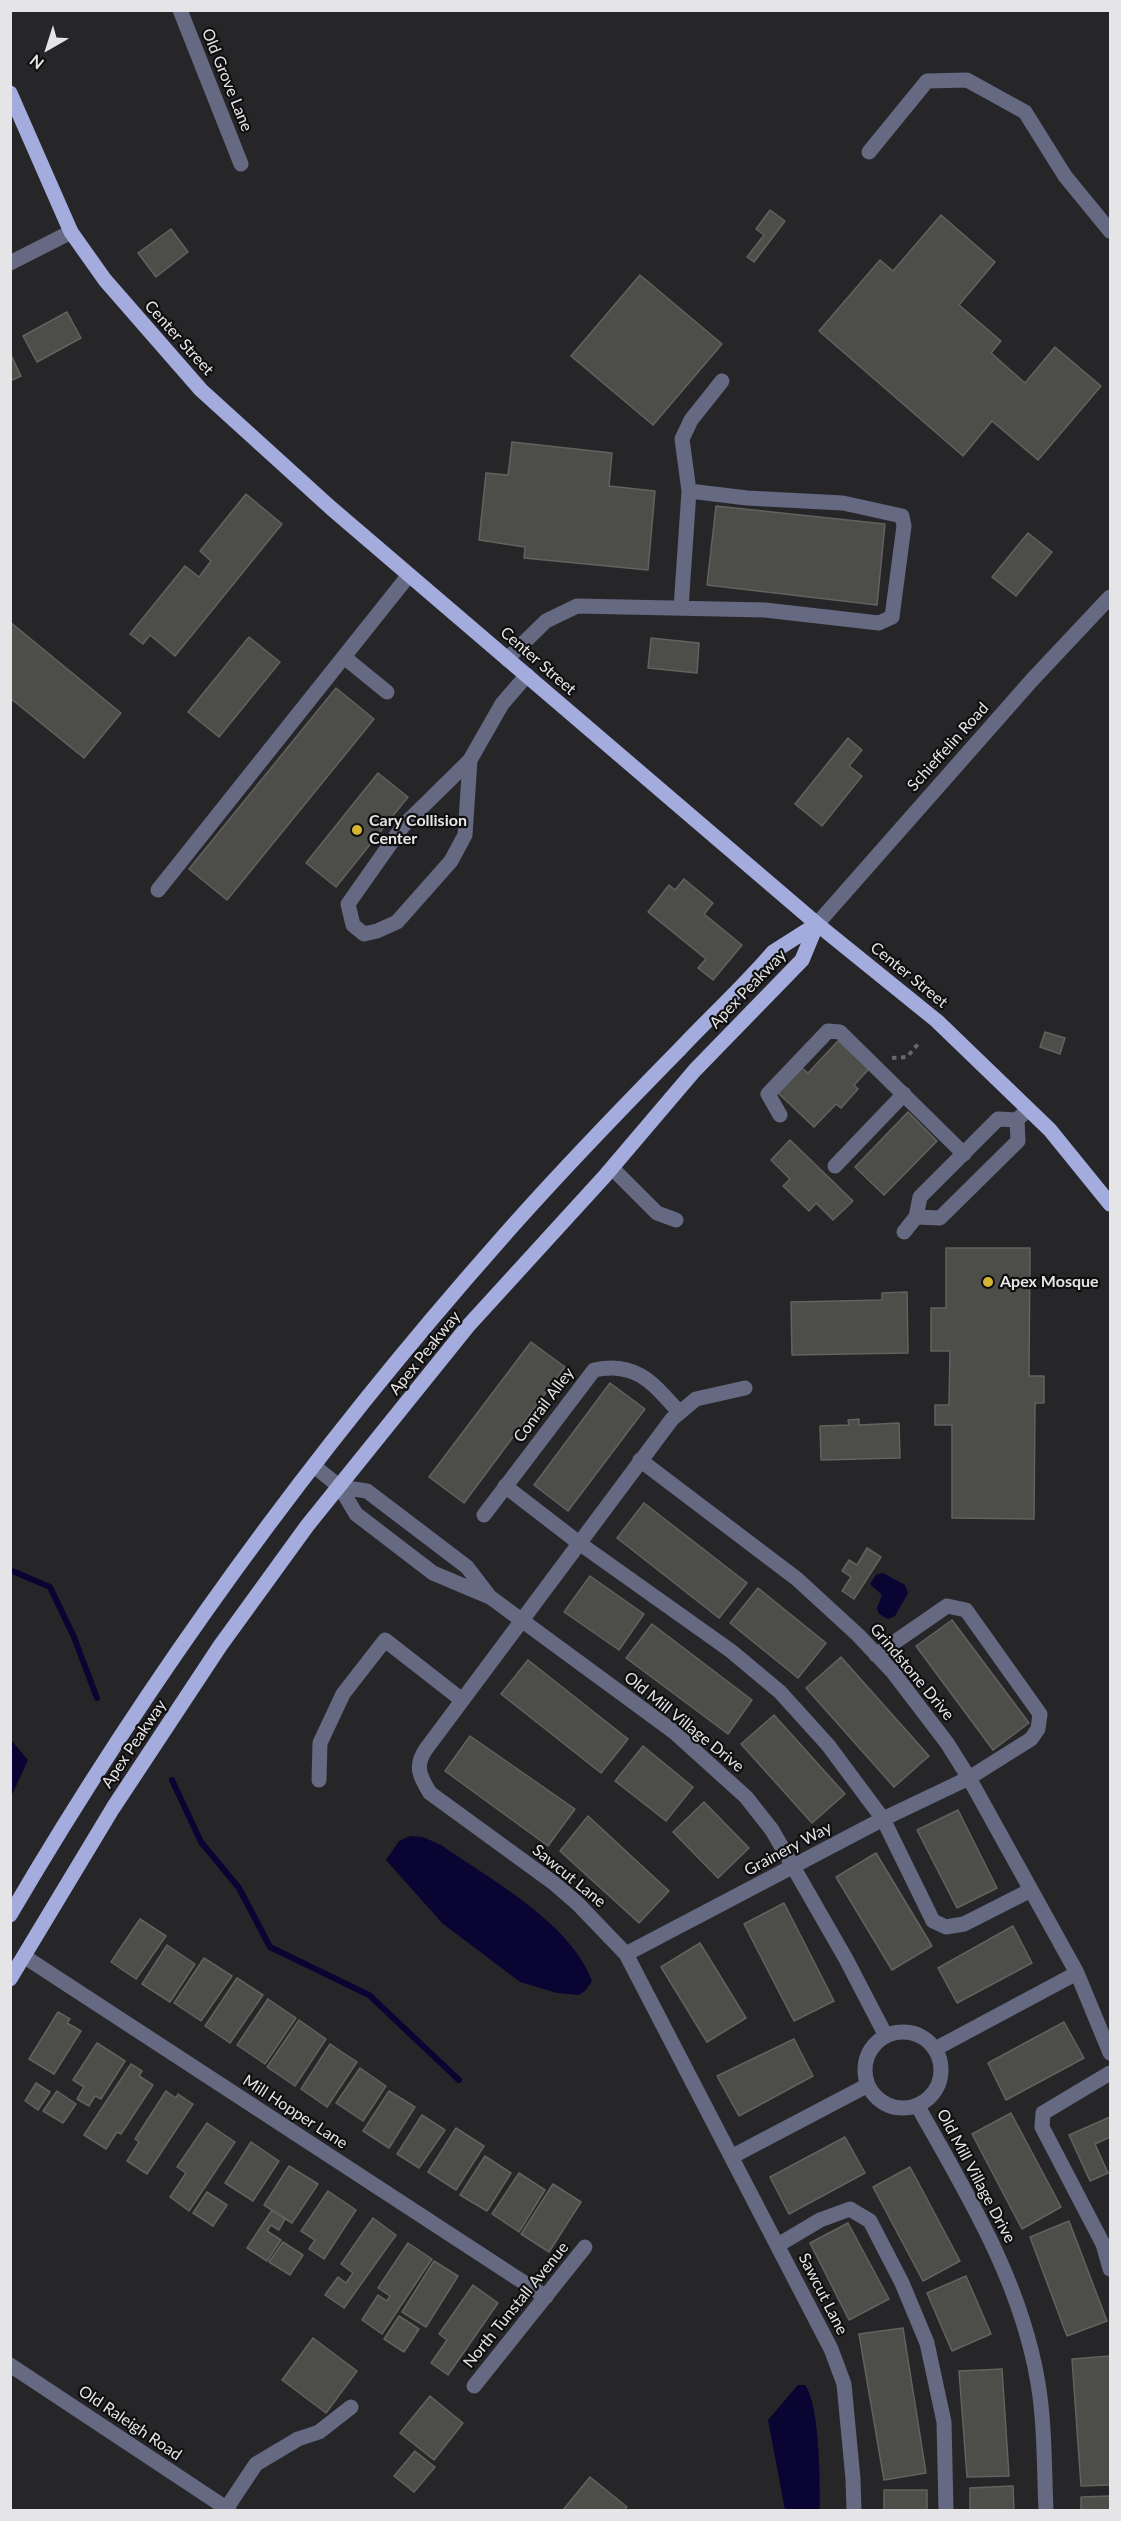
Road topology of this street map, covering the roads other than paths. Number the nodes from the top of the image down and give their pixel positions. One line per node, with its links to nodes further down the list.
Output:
1 (180, 10): 4 (street, Old Grove Lane)
2 (10, 93): 6 (main road, Center Street)
3 (869, 152): 5 (street)
4 (241, 164)
5 (1110, 227)
6 (71, 232): 7 (street); 10 (main road, Center Street)
7 (10, 263)
8 (722, 381): 9 (street)
9 (689, 491): 12 (street); 12 (street)
10 (410, 575): 13 (street); 14 (main road, Center Street)
11 (1110, 597): 19 (street, Schieffelin Road)
12 (681, 608): 14 (street)
13 (344, 657): 16 (street); 18 (street)
14 (507, 659): 15 (main road, Center Street)
15 (527, 675): 17 (street); 19 (main road, Center Street)
16 (387, 692)
17 (470, 760): 17 (street)
18 (158, 890)
19 (817, 924): 21 (main road, Center Street); 25 (main road, Apex Peakway); 33 (main road, Apex Peakway)
20 (899, 1090): 22 (street); 23 (street); 24 (street)
21 (1023, 1114): 23 (street); 26 (main road, Center Street); 27 (street)
22 (780, 1115)
23 (964, 1154): 27 (street)
24 (835, 1166)
25 (612, 1168): 28 (street); 35 (main road, Apex Peakway)
26 (1110, 1204)
27 (916, 1217): 29 (street)
28 (676, 1220)
29 (904, 1232)
30 (745, 1388): 31 (street, Sawcut Lane)
31 (679, 1412): 32 (street, Sawcut Lane); 34 (street, Conrail Alley)
32 (640, 1460): 37 (street, Sawcut Lane); 40 (street, Grindstone Drive)
33 (314, 1466): 35 (street, Old Mill Village Drive); 47 (main road, Apex Peakway)
34 (505, 1486): 36 (street, Conrail Alley); 37 (street)
35 (340, 1487): 38 (street, Old Mill Village Drive); 38 (street, Old Mill Village Drive); 49 (main road, Apex Peakway)
36 (484, 1515)
37 (579, 1543): 39 (street, Sawcut Lane); 44 (street)
38 (490, 1597): 39 (street, Old Mill Village Drive)
39 (521, 1622): 41 (street, Sawcut Lane); 45 (street, Old Mill Village Drive)
40 (876, 1654): 42 (street, Grindstone Drive); 42 (street, Grainery Way)
41 (462, 1700): 43 (street); 48 (street, Sawcut Lane)
42 (969, 1778): 44 (street, Grainery Way); 46 (street, Grindstone Drive)
43 (319, 1780)
44 (883, 1820): 45 (street, Grainery Way); 46 (street)
45 (794, 1867): 48 (street, Grainery Way); 52 (street, Old Mill Village Drive)
46 (1031, 1890): 50 (street, Grindstone Drive)
47 (10, 1915)
48 (626, 1954): 58 (street, Sawcut Lane)
49 (25, 1957): 51 (main road, Apex Peakway); 62 (street, Mill Hopper Lane)
50 (1077, 1973): 53 (street); 54 (street, Grindstone Drive)
51 (10, 1979)
52 (886, 2036): 53 (street); 56 (street)
53 (935, 2049): 57 (street)
54 (1110, 2053)
55 (1110, 2073): 61 (street)
56 (868, 2085): 57 (street); 58 (street)
57 (917, 2105): 69 (street, Old Mill Village Drive)
58 (733, 2156): 59 (street, Sawcut Lane)
59 (778, 2245): 67 (street, Sawcut Lane); 68 (street)
60 (585, 2247): 62 (street, North Tunstall Avenue)
61 (1110, 2269)
62 (546, 2297): 64 (street, North Tunstall Avenue)
63 (10, 2365): 66 (street, Old Raleigh Road)
64 (474, 2386)
65 (351, 2407): 66 (street)
66 (227, 2510)
67 (854, 2511)
68 (946, 2511)
69 (1046, 2511)

